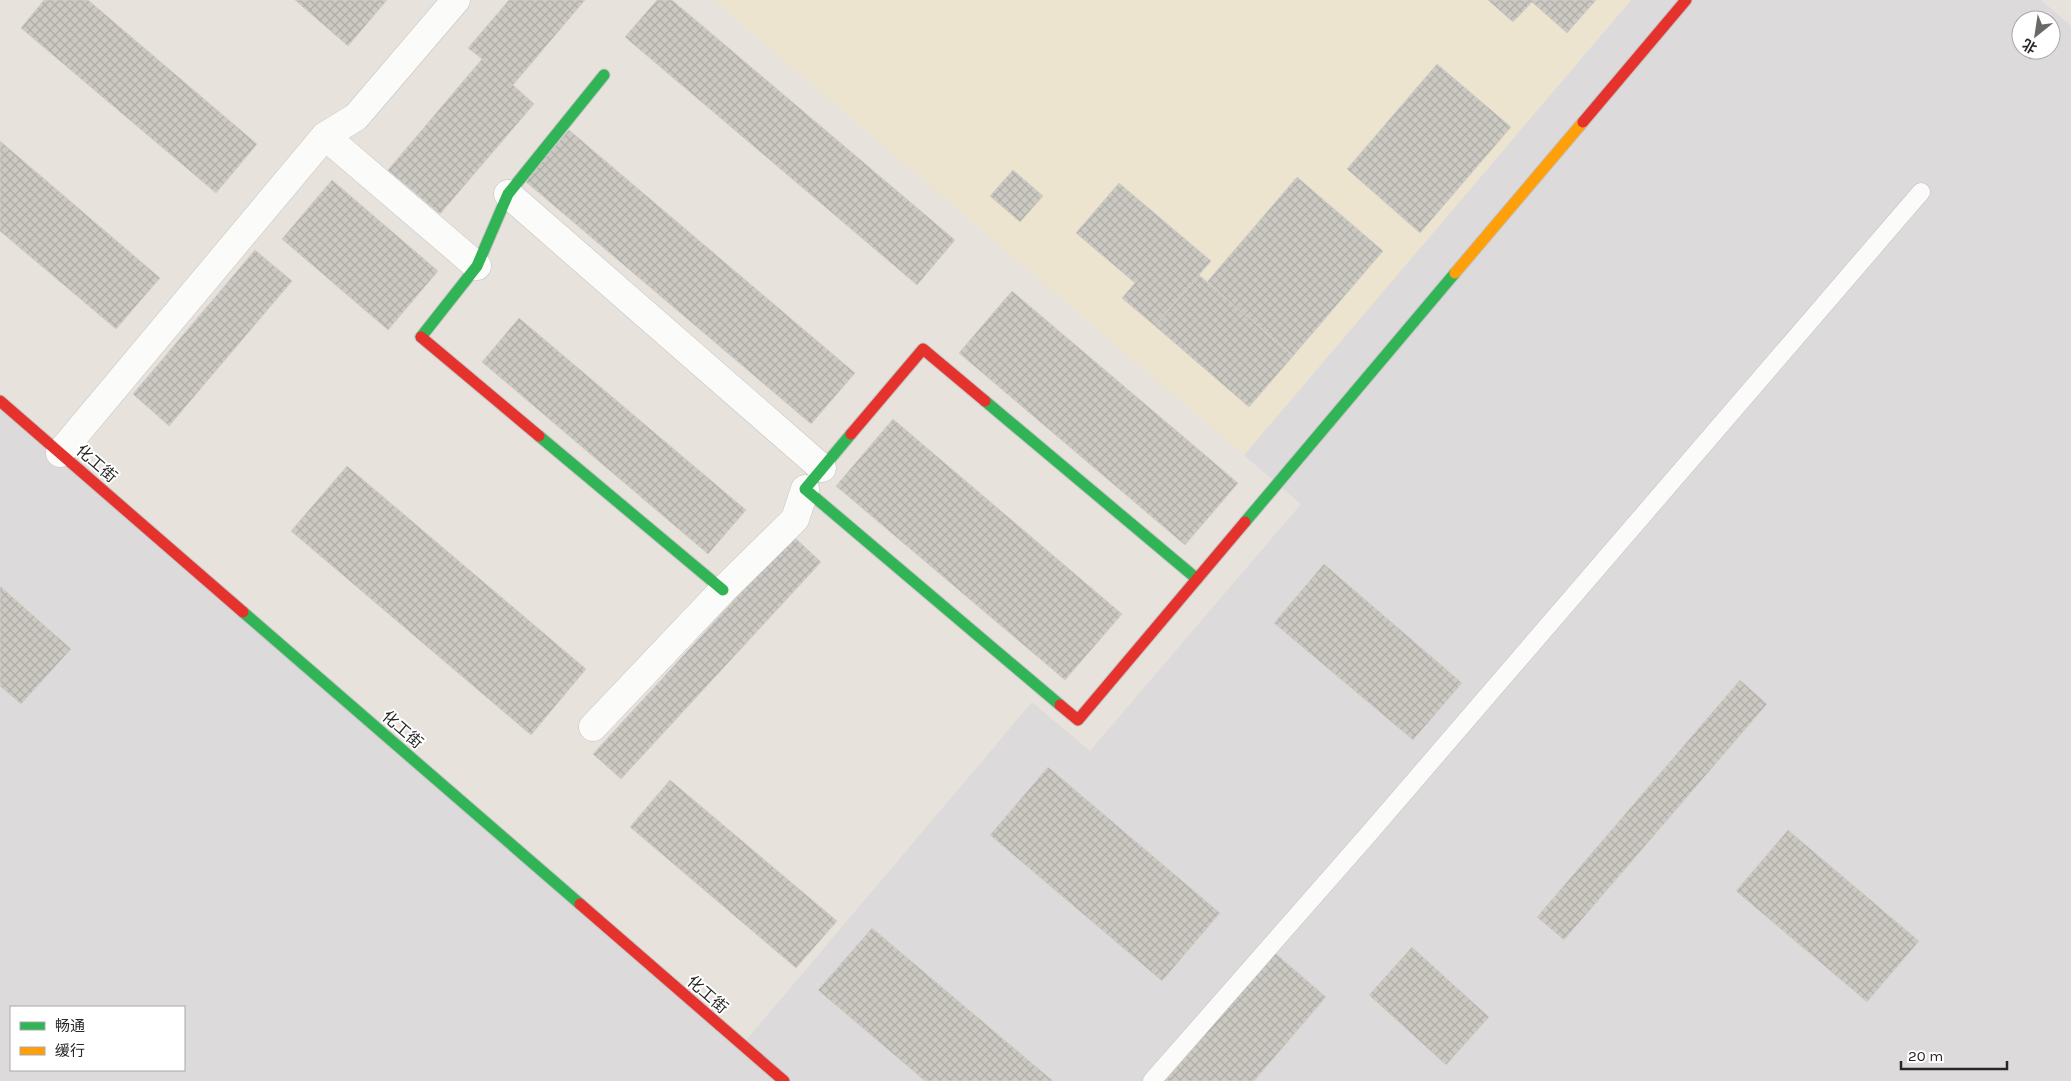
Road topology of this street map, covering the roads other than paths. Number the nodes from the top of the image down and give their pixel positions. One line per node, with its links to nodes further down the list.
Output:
1 (456, 0): 4 (street)
2 (1686, 0): 12 (street)
3 (604, 75): 6 (street)
4 (325, 136): 7 (street); 9 (street)
5 (1921, 192): 16 (lane)
6 (508, 194): 7 (street); 10 (street)
7 (477, 266): 13 (street)
8 (0, 401): 9 (street, 化工街)
9 (60, 453): 15 (street, 化工街)
10 (822, 468): 11 (street); 12 (street)
11 (805, 489): 12 (street); 13 (street)
12 (1197, 579)
13 (723, 590): 14 (street)
14 (593, 726)
15 (784, 1081)
16 (1152, 1081)

